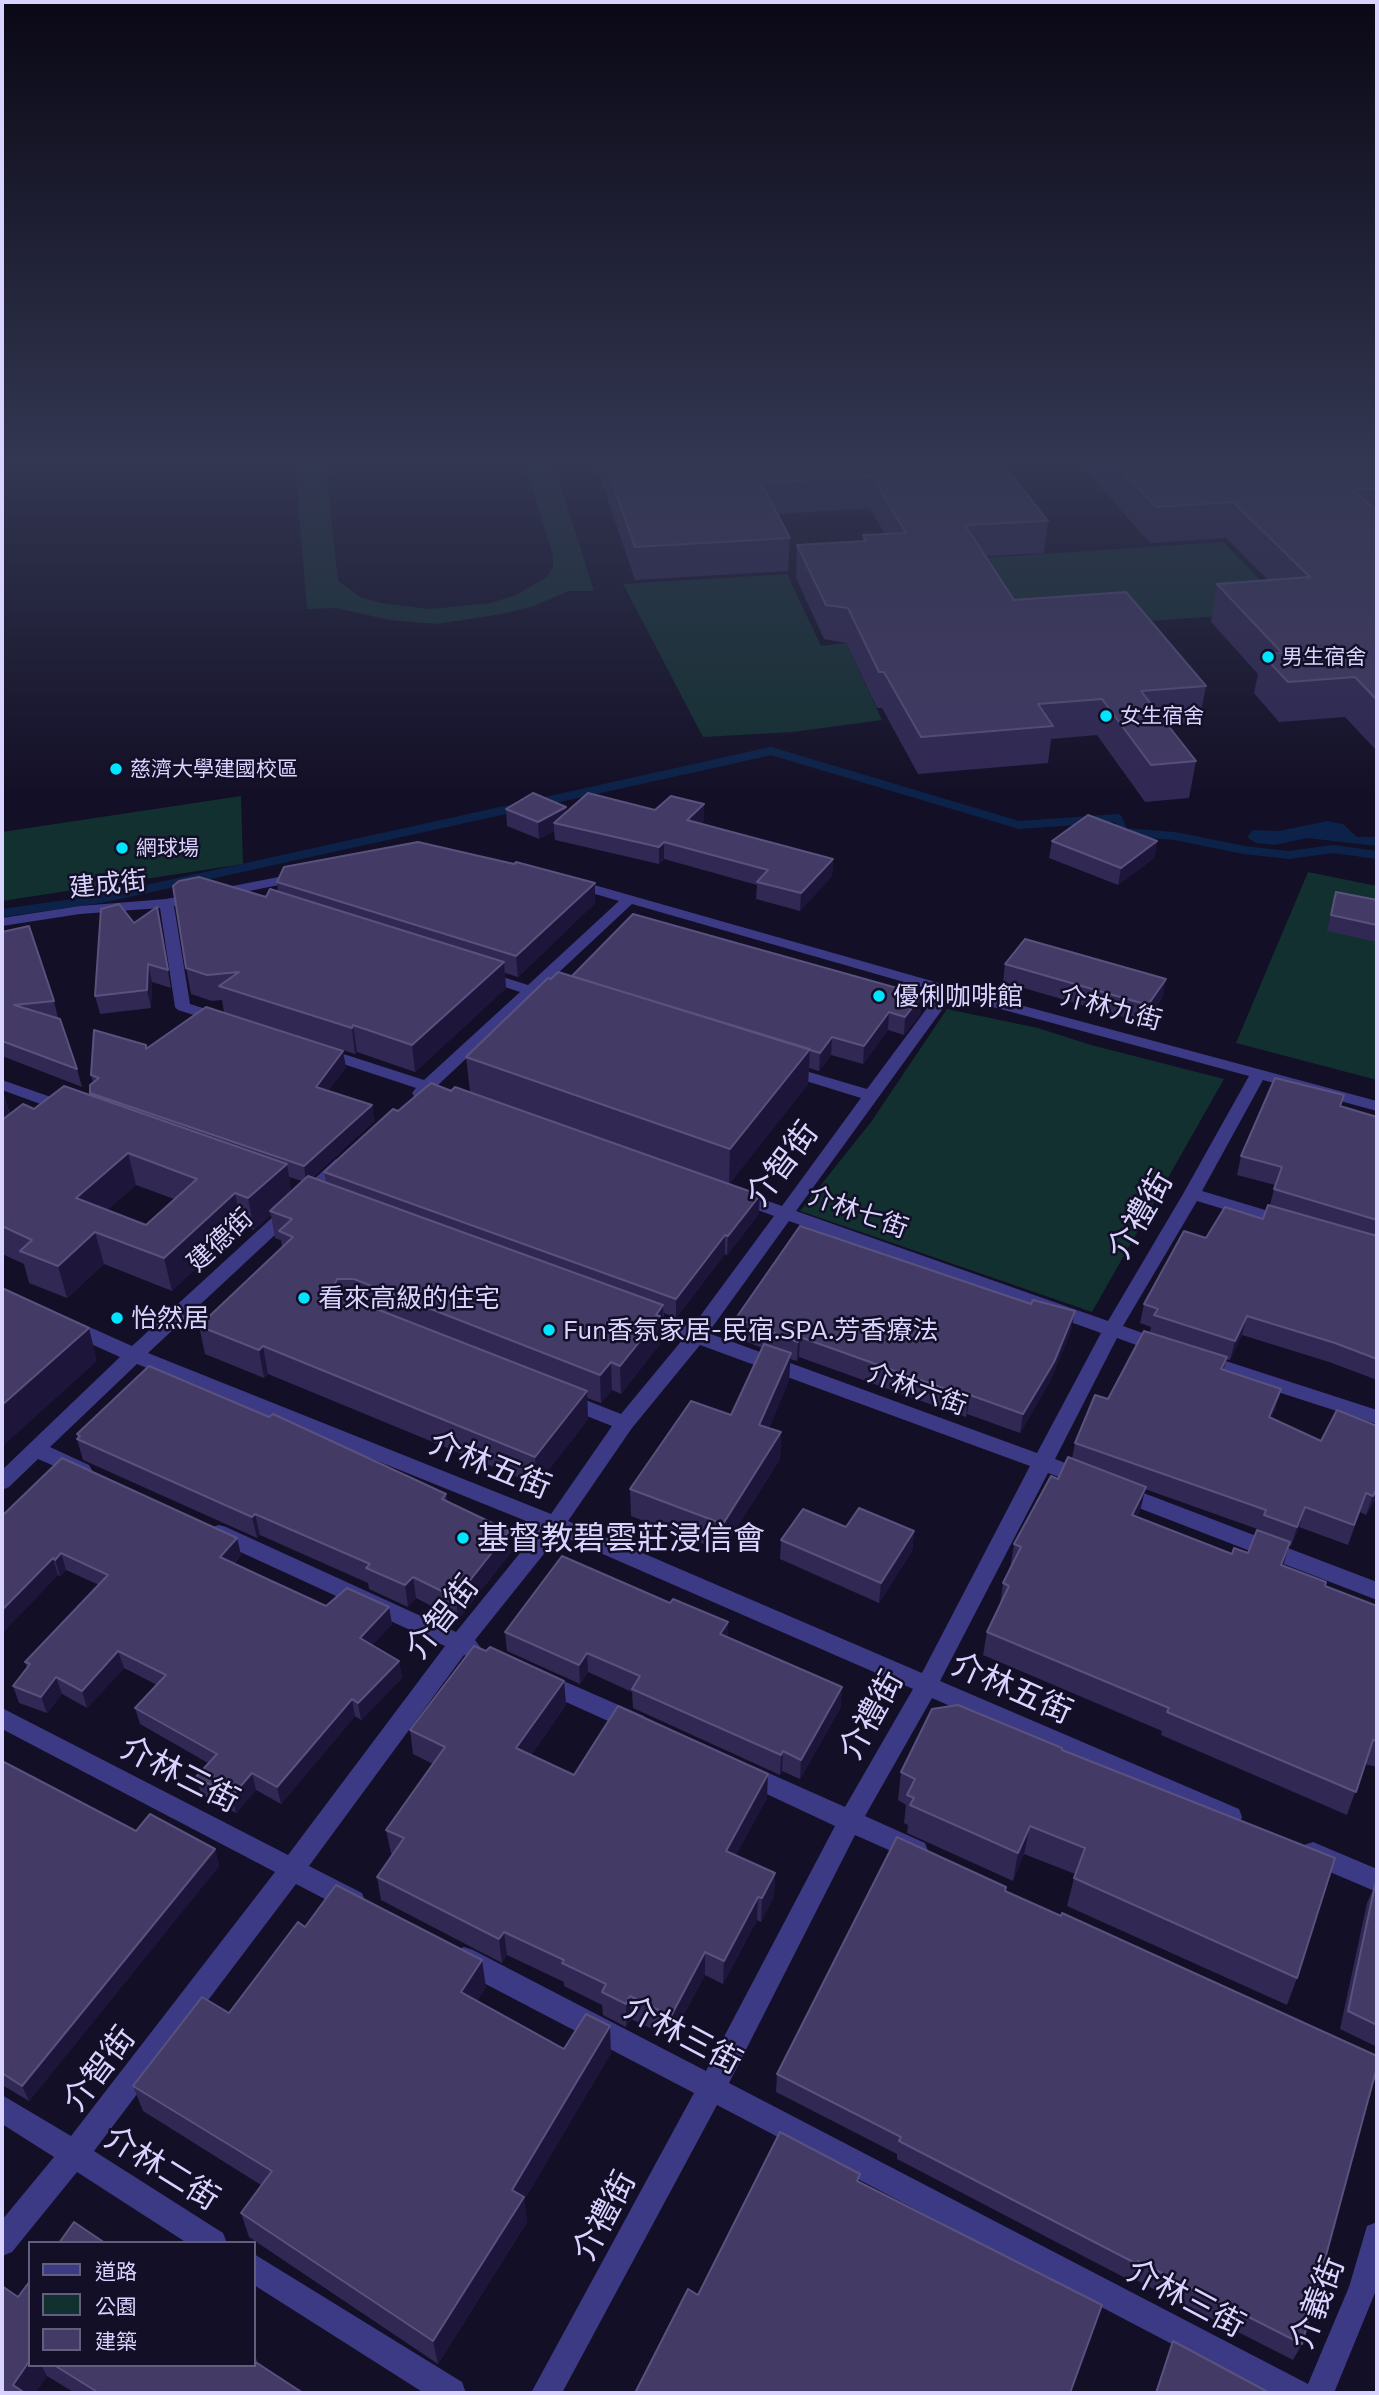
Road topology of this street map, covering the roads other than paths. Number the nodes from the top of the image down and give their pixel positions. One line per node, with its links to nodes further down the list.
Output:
1 (314, 874): 3 (street, 建成街)
2 (555, 878): 4 (street)
3 (222, 892): 5 (street); 6 (street, 建成街)
4 (630, 898): 9 (street, 介林九街); 10 (street)
5 (247, 900)
6 (166, 903): 7 (street, 建成街); 12 (street)
7 (2, 922)
8 (471, 972): 10 (street)
9 (948, 990): 15 (street, 介林九街); 18 (street, 介智街)
10 (532, 991): 11 (street); 17 (street)
11 (558, 999)
12 (235, 1023)
13 (312, 1049): 17 (street)
14 (767, 1064): 18 (street)
15 (1259, 1072): 21 (street, 介林九街); 27 (street, 介禮街)
16 (2, 1085): 22 (street)
17 (428, 1086): 19 (street); 20 (street)
18 (872, 1097): 29 (street, 介智街)
19 (467, 1100)
20 (408, 1104)
21 (1377, 1106)
22 (81, 1114)
23 (358, 1149): 26 (street, 建德街)
24 (284, 1184): 26 (street)
25 (727, 1192): 29 (street, 介林七街)
26 (309, 1193): 28 (street); 35 (street, 建德街)
27 (1192, 1194): 30 (street); 33 (street, 介禮街)
28 (335, 1203)
29 (783, 1213): 33 (street, 介林七街); 34 (street, 介智街)
30 (1298, 1226)
31 (632, 1313): 34 (street, 介林六街)
32 (50, 1317): 35 (street, 介林五街)
33 (1111, 1331): 37 (street, 介林七街); 40 (street, 介禮街)
34 (696, 1336): 38 (street, 介智街); 40 (street, 介林六街)
35 (134, 1355): 39 (street, 建德街); 44 (street, 介林五街)
36 (550, 1394): 38 (street)
37 (1377, 1417)
38 (625, 1423): 44 (street, 介智街)
39 (37, 1450): 41 (street); 42 (street, 建德街)
40 (1042, 1462): 45 (street, 介林六街); 49 (street, 介禮街)
41 (99, 1478)
42 (2, 1482)
43 (199, 1524): 46 (street)
44 (555, 1524): 46 (street, 介智街); 49 (street, 介林五街)
45 (1377, 1591)
46 (460, 1643): 47 (street); 57 (street, 介智街)
47 (485, 1654)
48 (522, 1672): 51 (street)
49 (927, 1685): 53 (street, 介禮街); 54 (street, 介林五街)
50 (2, 1718): 57 (street, 介林三街)
51 (661, 1735)
52 (724, 1764): 53 (street)
53 (850, 1821): 56 (street); 61 (street, 介禮街)
54 (1252, 1827)
55 (1290, 1843): 58 (street)
56 (937, 1861)
57 (292, 1869): 59 (street, 介林三街); 63 (street, 介智街)
58 (1377, 1881)
59 (378, 1914)
60 (440, 1946): 61 (street, 介林三街)
61 (712, 2088): 70 (street, 介禮街); 71 (street, 介林三街)
62 (2, 2108): 63 (street, 介林二街)
63 (74, 2154): 65 (street, 介林二街); 66 (street, 介智街)
64 (1377, 2236): 68 (street, 介義街)
65 (211, 2241)
66 (2, 2242)
67 (256, 2269): 69 (street)
68 (1370, 2291): 72 (street, 介義街)
69 (451, 2393)
70 (546, 2393)
71 (1296, 2393)
72 (1319, 2393)

